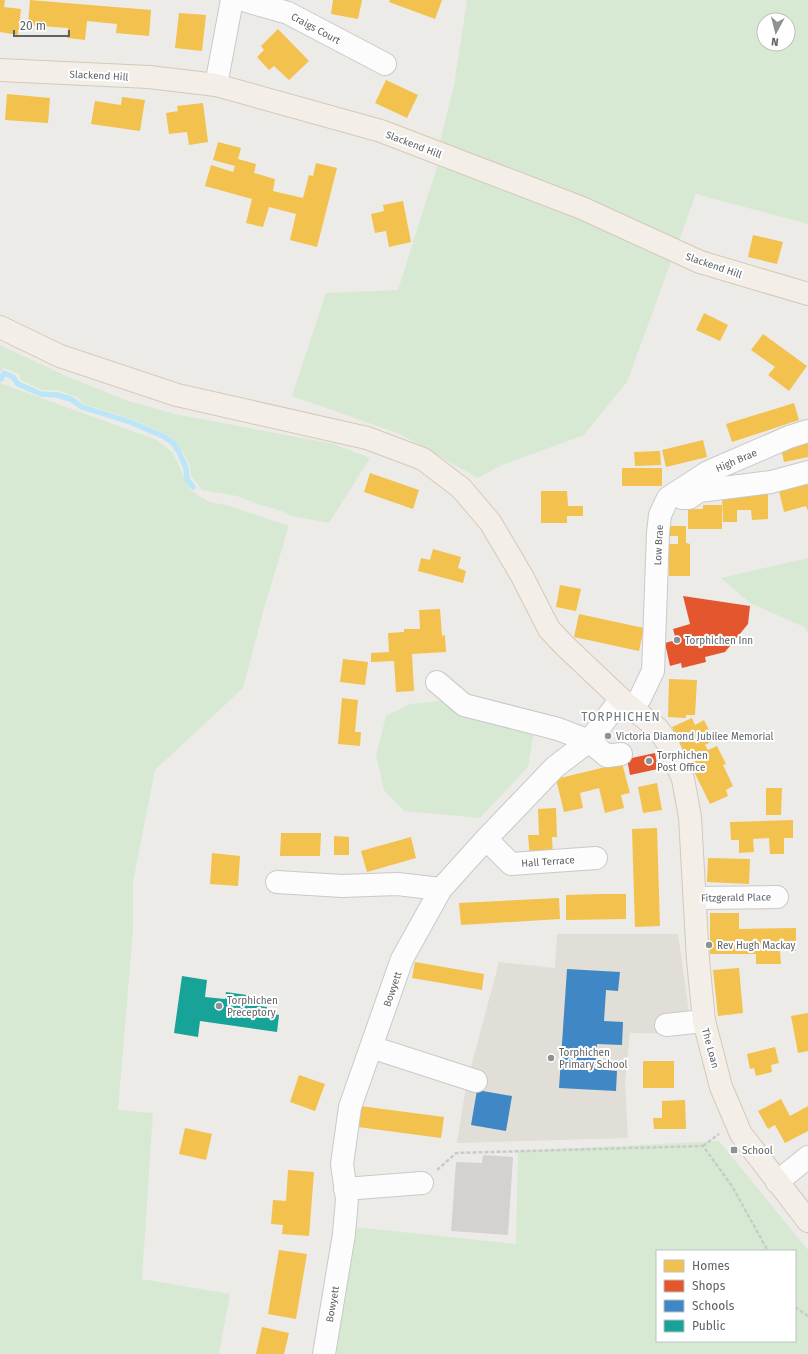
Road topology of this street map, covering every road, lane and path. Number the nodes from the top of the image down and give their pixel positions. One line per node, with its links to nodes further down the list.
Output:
1 (232, 0): 5 (street)
2 (243, 0): 3 (street, Craigs Court)
3 (385, 64)
4 (0, 70): 5 (main road, Slackend Hill)
5 (216, 85): 6 (main road, Slackend Hill)
6 (808, 294)
7 (0, 327): 12 (main road, The Loan)
8 (808, 431): 10 (street, High Brae)
9 (808, 472): 10 (street)
10 (668, 498): 12 (street, Low Brae)
11 (436, 682): 13 (street)
12 (627, 704): 13 (street, Bowyett); 20 (main road, The Loan)
13 (589, 741): 14 (street); 15 (street, Bowyett)
14 (621, 754)
15 (486, 839): 16 (street, Hall Terrace); 18 (street, Bowyett)
16 (596, 858)
17 (277, 882): 18 (street)
18 (441, 889): 23 (street, Bowyett)
19 (777, 897): 20 (street, Fitzgerald Place)
20 (695, 898): 21 (main road, The Loan)
21 (704, 1021): 22 (street); 26 (main road, The Loan)
22 (666, 1025)
23 (372, 1047): 24 (street); 28 (street, Bowyett)
24 (476, 1081)
25 (808, 1157): 26 (street)
26 (777, 1182): 29 (main road, The Loan)
27 (422, 1183): 28 (street); 30 (path)
28 (345, 1189): 33 (street, Bowyett)
29 (808, 1221)
30 (767, 1250)
31 (796, 1308): 32 (path)
32 (808, 1316)
33 (324, 1354)

